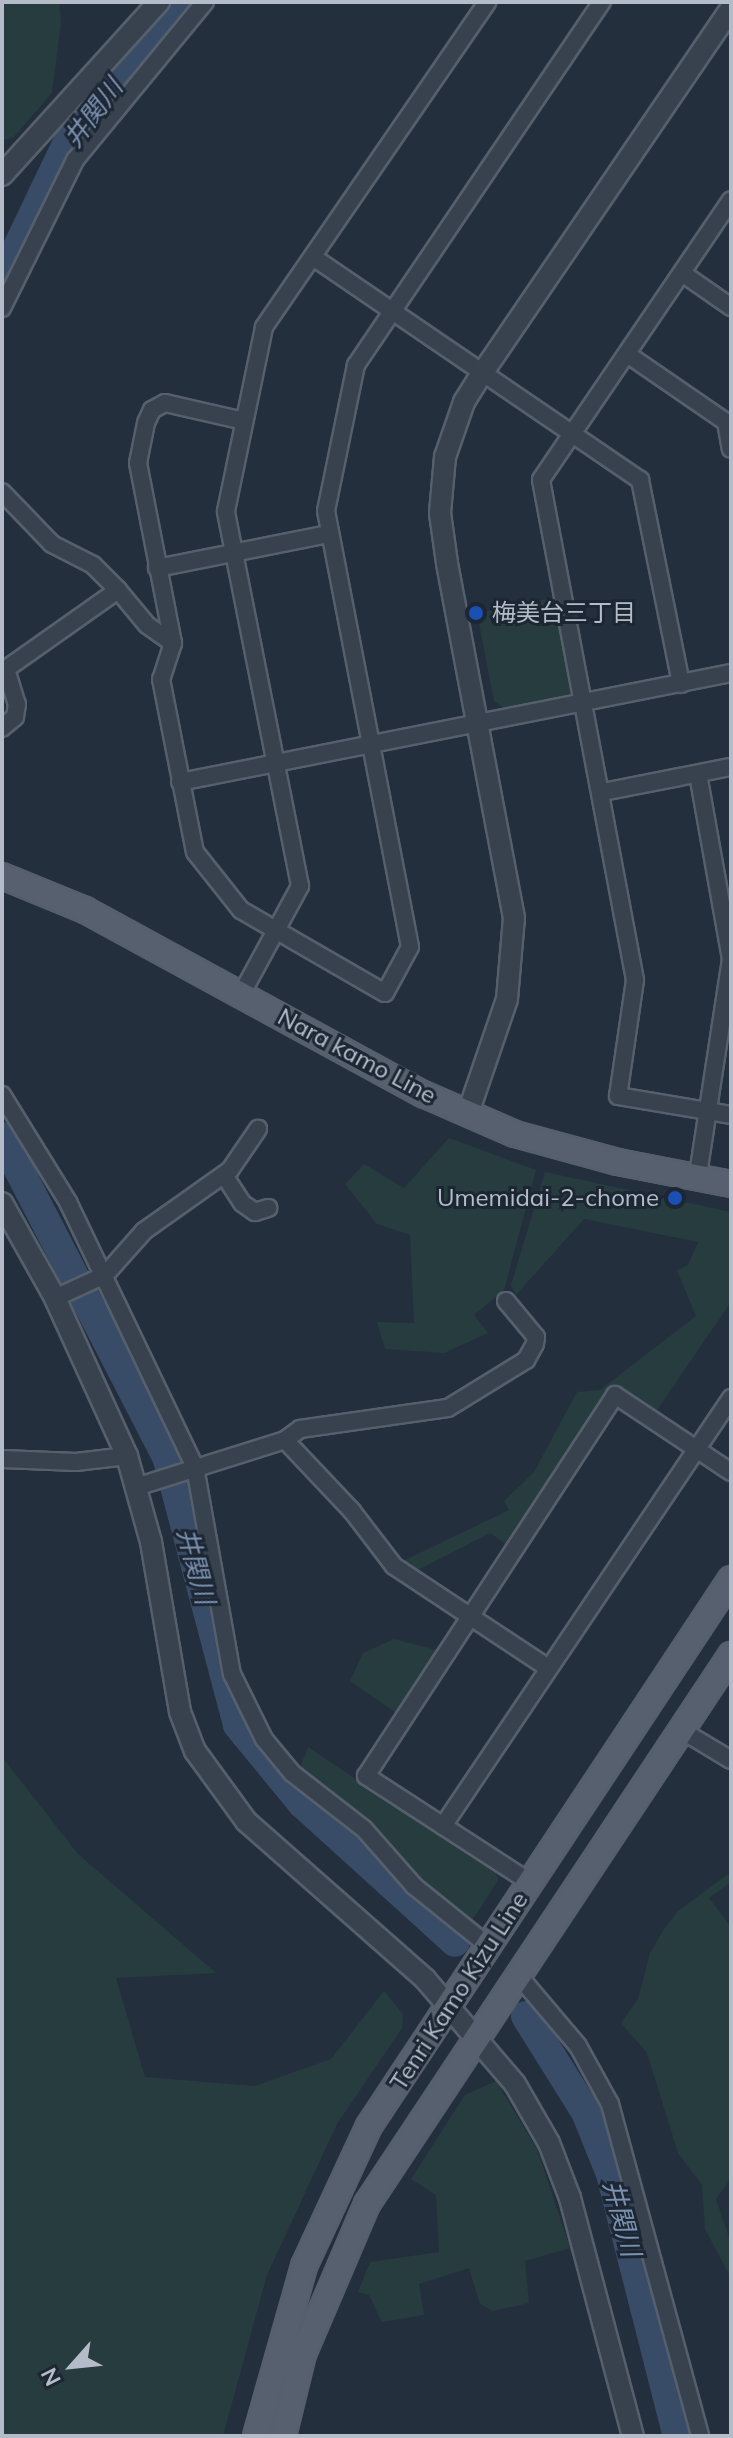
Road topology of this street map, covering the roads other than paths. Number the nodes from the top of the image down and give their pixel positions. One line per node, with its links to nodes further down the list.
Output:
1 (159, 2): 6 (street)
2 (205, 2): 11 (street)
3 (487, 2): 8 (street)
4 (602, 2): 12 (street)
5 (731, 8): 14 (street)
6 (2, 175)
7 (731, 200): 9 (street)
8 (313, 257): 12 (street); 15 (street)
9 (682, 273): 10 (street); 13 (street)
10 (731, 307)
11 (2, 308)
12 (393, 312): 14 (street); 19 (street)
13 (627, 354): 16 (street); 17 (street)
14 (483, 372): 16 (street); 27 (street)
15 (244, 421): 20 (street); 21 (street)
16 (572, 434): 25 (street); 26 (street)
17 (731, 449)
18 (2, 492): 22 (street)
19 (329, 534): 20 (street); 29 (street)
20 (234, 553): 21 (street); 30 (street)
21 (157, 568): 23 (street)
22 (118, 590): 23 (street); 28 (street)
23 (173, 643): 33 (street)
24 (731, 673): 25 (street)
25 (681, 684): 26 (street)
26 (585, 702): 27 (street); 34 (street)
27 (479, 724): 29 (street); 40 (street)
28 (2, 728)
29 (371, 744): 30 (street); 36 (street)
30 (276, 763): 33 (street); 36 (street)
31 (731, 767): 32 (street)
32 (698, 774): 34 (street); 39 (street)
33 (180, 782): 36 (street)
34 (603, 792): 39 (street)
35 (2, 876): 37 (main road, Nara kamo Line)
36 (276, 929): 37 (street)
37 (242, 993): 40 (main road, Nara kamo Line)
38 (2, 1095): 48 (street)
39 (709, 1111): 41 (street); 44 (street)
40 (468, 1113): 44 (main road, Nara kamo Line)
41 (731, 1115)
42 (258, 1129): 43 (street)
43 (224, 1175): 47 (street); 48 (street)
44 (698, 1175): 45 (main road, Nara kamo Line)
45 (731, 1184)
46 (2, 1203): 49 (street)
47 (268, 1208)
48 (105, 1275): 49 (street); 56 (street)
49 (64, 1295): 54 (street)
50 (506, 1301): 52 (street)
51 (731, 1398): 53 (street)
52 (285, 1440): 56 (street); 60 (street)
53 (696, 1449): 57 (street); 60 (street); 62 (street)
54 (127, 1456): 55 (street); 58 (street)
55 (2, 1459)
56 (195, 1467): 58 (street); 67 (street)
57 (731, 1472)
58 (144, 1484): 69 (street)
59 (731, 1579): 66 (main road, Tenri Kamo Kizu Line)
60 (473, 1618): 62 (street); 65 (street)
61 (731, 1655): 63 (main road, Tenri Kamo Kizu Line)
62 (548, 1668): 65 (street)
63 (681, 1730): 64 (street); 68 (main road, Tenri Kamo Kizu Line)
64 (731, 1760)
65 (443, 1826): 66 (street)
66 (531, 1883): 67 (main road, Tenri Kamo Kizu Line)
67 (487, 1945): 69 (main road, Tenri Kamo Kizu Line)
68 (518, 1975): 70 (main road, Tenri Kamo Kizu Line); 74 (street)
69 (449, 2005): 70 (street); 71 (main road, Tenri Kamo Kizu Line)
70 (477, 2036): 72 (main road, Tenri Kamo Kizu Line); 73 (street)
71 (256, 2436)
72 (283, 2436)
73 (633, 2436)
74 (700, 2436)

